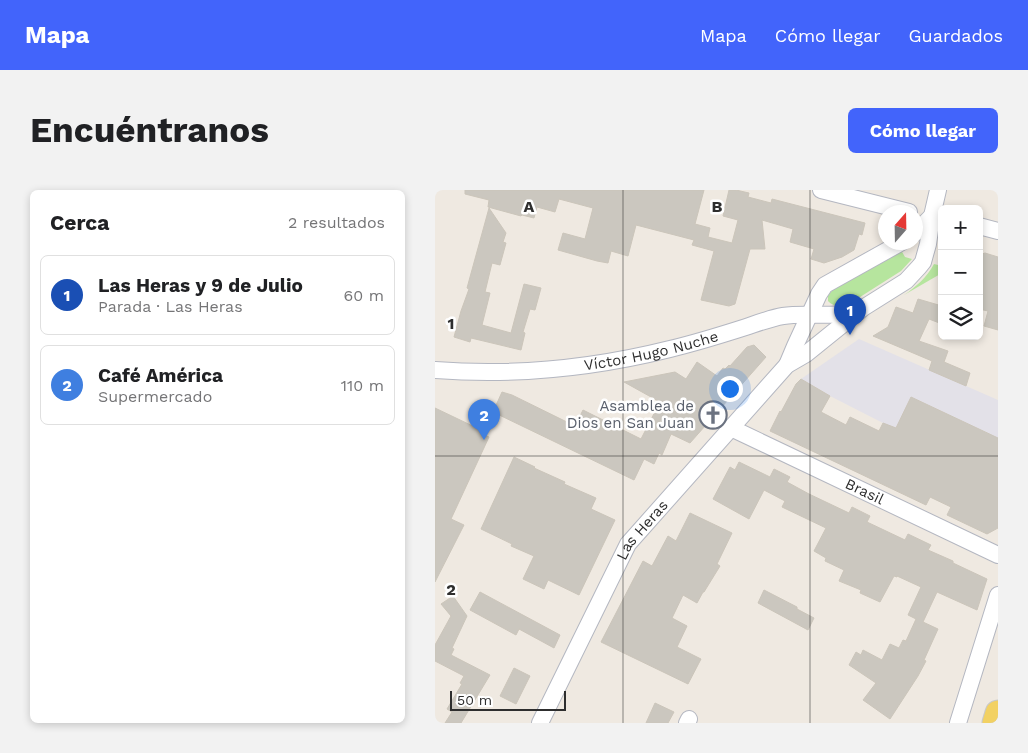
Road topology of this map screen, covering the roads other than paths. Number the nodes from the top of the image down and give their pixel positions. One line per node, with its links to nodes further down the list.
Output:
1 (821, 190): 3 (street)
2 (938, 190): 4 (street, Las Heras)
3 (881, 205)
4 (930, 215): 8 (street, Las Heras)
5 (983, 227): 6 (street)
6 (998, 231)
7 (888, 250): 9 (street, Las Heras)
8 (863, 308): 9 (street, Víctor Hugo Nuche); 10 (street, Las Heras)
9 (810, 314): 10 (street, Las Heras); 11 (street, Víctor Hugo Nuche)
10 (787, 365): 12 (street, Las Heras)
11 (435, 370)
12 (731, 428): 13 (street, Brasil); 16 (street, Las Heras)
13 (998, 555)
14 (998, 595): 17 (street)
15 (998, 712): 18 (main road)
16 (540, 723)
17 (958, 723)
18 (995, 723)

